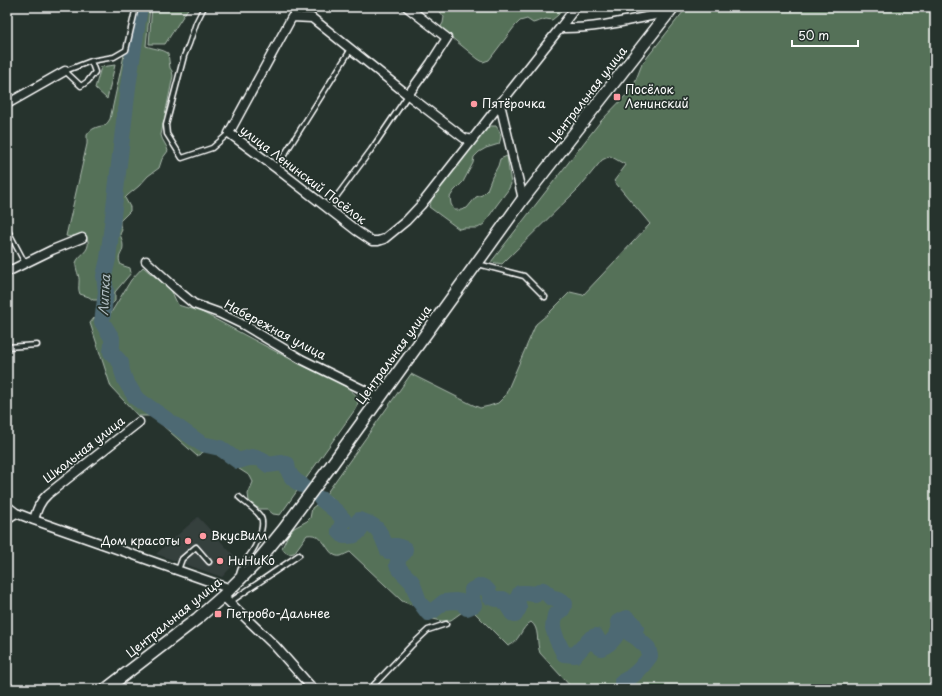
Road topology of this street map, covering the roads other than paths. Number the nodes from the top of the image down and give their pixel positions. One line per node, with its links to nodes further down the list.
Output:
1 (136, 7): 8 (lane)
2 (204, 7): 13 (lane)
3 (407, 7): 10 (street)
4 (576, 7): 6 (street, улица Ленинский Посёлок)
5 (672, 9): 6 (street); 16 (main road, Центральная улица)
6 (560, 28): 12 (street, улица Ленинский Посёлок)
7 (351, 49): 10 (street, улица Ленинский Посёлок); 13 (street, улица Ленинский Посёлок); 15 (lane)
8 (91, 61): 9 (lane); 9 (lane)
9 (65, 71): 11 (street)
10 (408, 95): 14 (street, улица Ленинский Посёлок); 17 (lane)
11 (7, 104)
12 (500, 104): 14 (street, улица Ленинский Посёлок); 16 (street)
13 (229, 133): 15 (street, улица Ленинский Посёлок)
14 (472, 140): 17 (street, улица Ленинский Посёлок)
15 (276, 168): 17 (street, улица Ленинский Посёлок)
16 (523, 199): 22 (main road, Центральная улица)
17 (328, 208)
18 (7, 229): 21 (lane)
19 (82, 238): 21 (street)
20 (146, 261): 27 (street, Набережная улица)
21 (25, 263): 23 (street)
22 (476, 264): 24 (lane); 27 (main road, Центральная улица)
23 (7, 272)
24 (545, 297)
25 (37, 345): 26 (lane)
26 (7, 348)
27 (380, 398): 37 (main road, Центральная улица)
28 (139, 422): 33 (street, Школьная улица)
29 (239, 497): 37 (lane)
30 (7, 506): 31 (street)
31 (16, 512): 32 (street); 33 (street)
32 (7, 519)
33 (34, 520): 36 (street)
34 (300, 555): 38 (lane)
35 (209, 562): 36 (lane)
36 (178, 570): 38 (street)
37 (239, 580): 38 (main road, Центральная улица)
38 (228, 596): 40 (main road, Центральная улица); 41 (street)
39 (446, 624): 42 (lane)
40 (106, 689)
41 (313, 689)
42 (370, 689)

